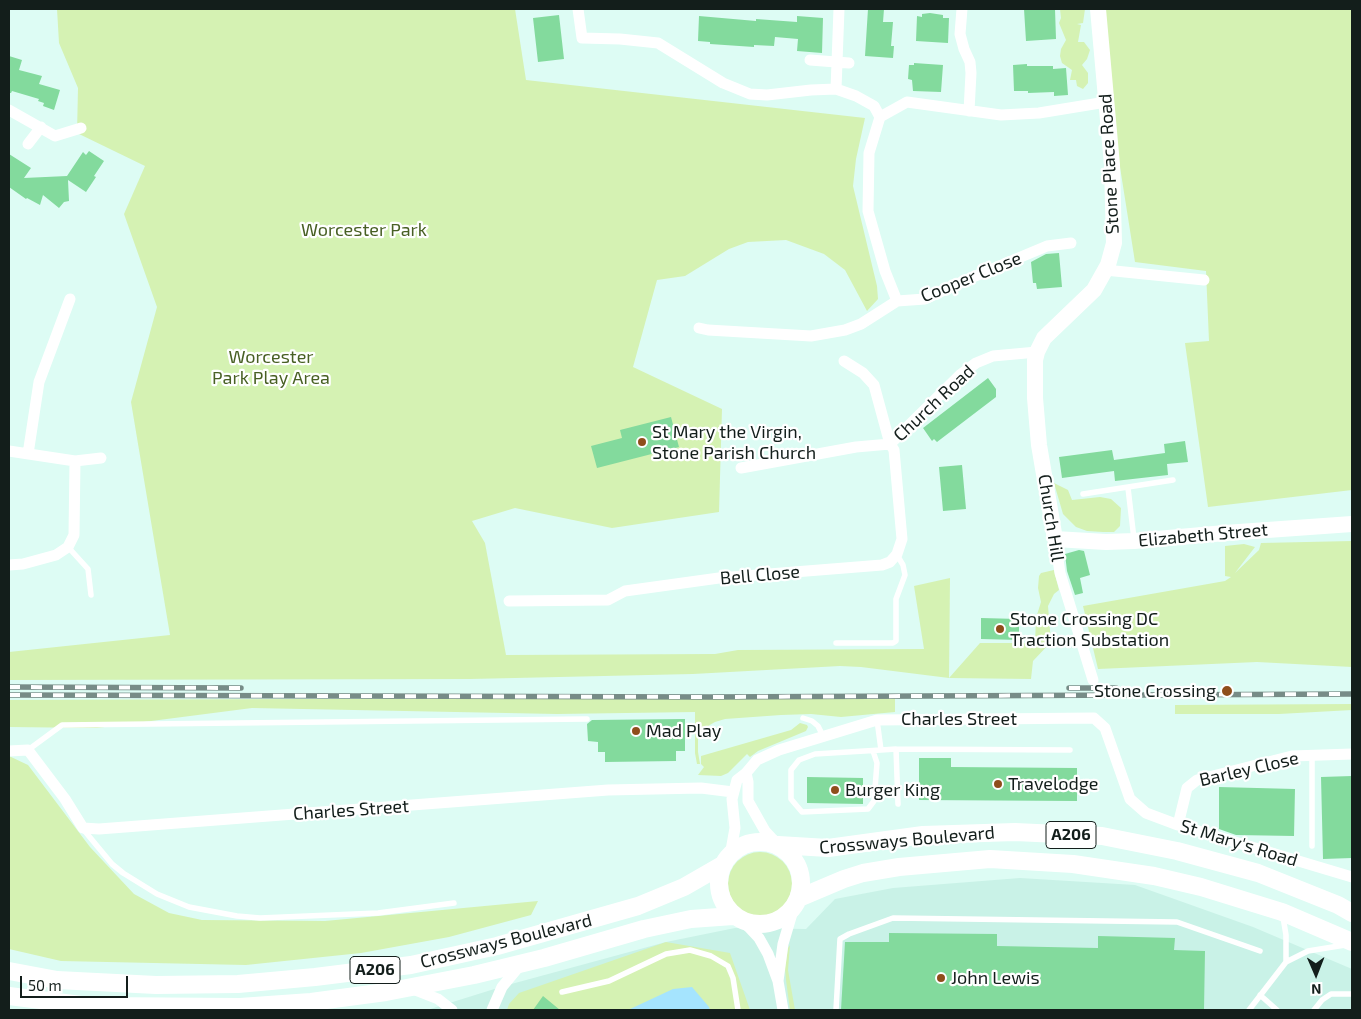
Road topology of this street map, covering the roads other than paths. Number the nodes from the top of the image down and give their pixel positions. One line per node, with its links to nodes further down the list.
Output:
1 (578, 9): 8 (street)
2 (839, 9): 6 (street)
3 (962, 9): 11 (street)
4 (1098, 9): 9 (street, Stone Place Road)
5 (810, 60): 6 (street)
6 (837, 62): 7 (street); 8 (street)
7 (849, 63)
8 (836, 89): 12 (street)
9 (1106, 102): 11 (street); 17 (street, Stone Place Road)
10 (9, 110): 13 (street)
11 (969, 111): 12 (street)
12 (880, 117): 20 (street)
13 (41, 127): 14 (street); 15 (street)
14 (81, 128)
15 (28, 144)
16 (1070, 244): 20 (street, Cooper Close)
17 (1105, 270): 18 (street); 22 (street, Stone Place Road)
18 (1204, 280)
19 (70, 299): 26 (street)
20 (897, 301): 21 (street, Cooper Close)
21 (699, 328)
22 (1037, 352): 24 (street, Church Road); 34 (street, Church Hill)
23 (844, 361): 24 (street)
24 (890, 444): 29 (street, Church Road); 37 (street)
25 (9, 451): 26 (street)
26 (28, 454): 28 (street)
27 (101, 458): 28 (street)
28 (75, 461): 36 (street)
29 (741, 468)
30 (1173, 480): 31 (lane)
31 (1128, 488): 32 (lane); 35 (lane)
32 (1083, 494)
33 (1352, 524): 35 (street, Elizabeth Street)
34 (1055, 539): 35 (street, Elizabeth Street); 42 (street, Church Hill)
35 (1134, 541)
36 (68, 547): 38 (street); 39 (lane)
37 (897, 555): 40 (street, Bell Close); 41 (lane)
38 (9, 564)
39 (90, 596)
40 (509, 601)
41 (836, 643)
42 (1093, 680)
43 (803, 718): 46 (lane)
44 (587, 719): 48 (lane)
45 (877, 720): 46 (street, Charles Street); 49 (lane); 57 (street, Charles Street)
46 (823, 736): 55 (street, Charles Street)
47 (896, 749): 49 (lane); 50 (lane); 58 (lane)
48 (28, 750): 51 (street); 60 (street)
49 (881, 750): 52 (lane)
50 (1070, 750)
51 (9, 751)
52 (873, 751): 52 (lane)
53 (1352, 754): 54 (street, Barley Close)
54 (1312, 755): 59 (street, Barley Close); 62 (lane)
55 (746, 773): 56 (street, Charles Street); 61 (street)
56 (733, 792): 60 (street, Charles Street); 63 (street)
57 (1130, 799): 59 (street, St Mary's Road)
58 (898, 804)
59 (1178, 826): 64 (street, St Mary's Road)
60 (83, 828): 66 (lane)
61 (778, 845): 63 (main road); 65 (main road); 68 (main road, Crossways Boulevard / A206)
62 (1312, 846)
63 (727, 860): 69 (main road); 74 (main road, Crossways Boulevard / A206)
64 (1352, 877)
65 (796, 902): 67 (main road, Crossways Boulevard / A206); 69 (main road); 75 (street)
66 (454, 903)
67 (1282, 912): 70 (main road, Crossways Boulevard / A206); 72 (lane)
68 (1352, 913)
69 (738, 918): 73 (main road, Crossways Boulevard / A206); 75 (street)
70 (1352, 943): 72 (lane)
71 (1260, 951): 85 (lane)
72 (1286, 962): 79 (lane)
73 (521, 964): 76 (main road, Crossways Boulevard / A206); 82 (street)
74 (9, 971)
75 (778, 981): 84 (street)
76 (409, 988): 80 (main road, Crossways Boulevard / A206); 81 (street)
77 (562, 992): 83 (lane)
78 (1352, 994): 88 (lane)
79 (1260, 995): 86 (lane); 87 (lane)
80 (9, 996)
81 (452, 1010)
82 (492, 1010)
83 (738, 1010)
84 (782, 1010)
85 (836, 1010)
86 (1249, 1010)
87 (1277, 1010)
88 (1314, 1010)

